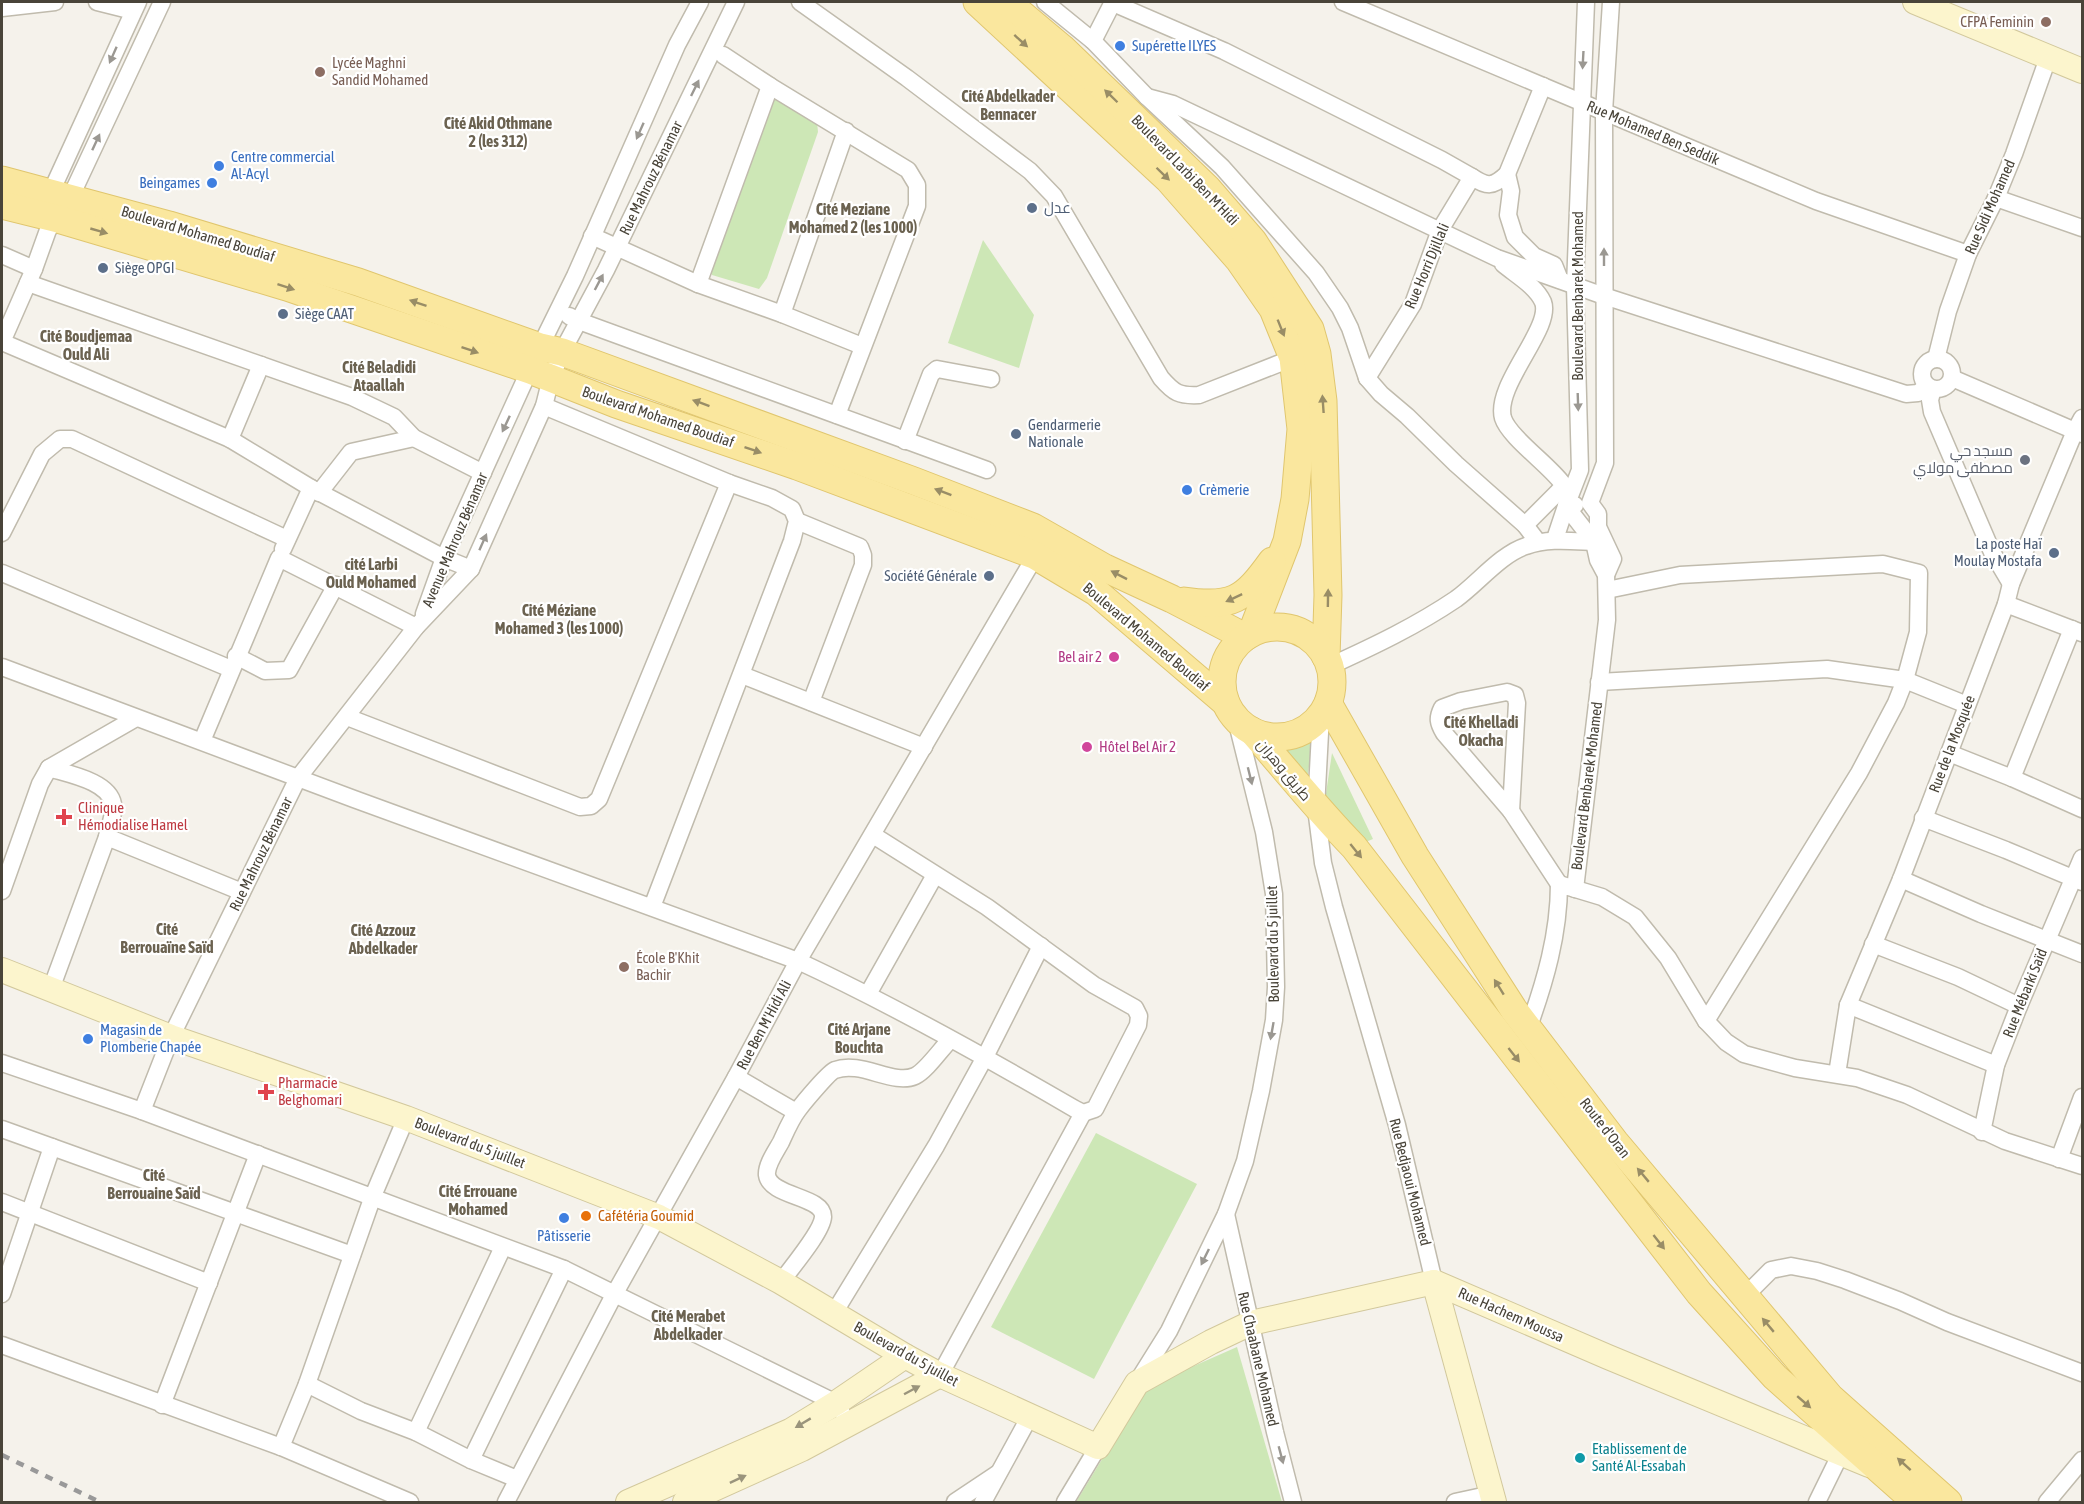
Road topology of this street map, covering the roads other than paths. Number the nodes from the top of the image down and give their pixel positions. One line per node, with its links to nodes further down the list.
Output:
1 (55, 2): 16 (street)
2 (96, 2): 15 (street)
3 (162, 2): 28 (street, one-way to 3)
4 (700, 2): 37 (street, Rue Mahrouz Bénamar, one-way to 37)
5 (736, 2): 38 (street, Rue Mahrouz Bénamar, one-way to 5)
6 (800, 2): 50 (street)
7 (977, 2): 50 (main road, Boulevard Larbi Ben M'Hidi, one-way to 50)
8 (1007, 2): 50 (main road, Boulevard Larbi Ben M'Hidi, one-way to 8)
9 (1045, 2): 17 (street)
10 (1113, 2): 17 (street); 30 (street)
11 (1343, 2): 22 (street, Rue Mohamed Ben Seddik)
12 (1586, 2): 24 (street, Boulevard Benbarek Mohamed, one-way to 24)
13 (1611, 2): 25 (street, Boulevard Benbarek Mohamed)
14 (1929, 4): 19 (street)
15 (135, 6): 27 (street, one-way to 27)
16 (2, 8)
17 (1093, 41): 23 (street)
18 (723, 55): 21 (street)
19 (2048, 58): 20 (street); 32 (street, Rue Sidi Mohamed)
20 (2082, 71)
21 (770, 86): 26 (street); 44 (street)
22 (1544, 86): 24 (street, Rue Mohamed Ben Seddik); 29 (street)
23 (1147, 97): 36 (street); 54 (street)
24 (1581, 102): 25 (street, Rue Mohamed Ben Seddik); 43 (street, Boulevard Benbarek Mohamed)
25 (1604, 112): 39 (street, Rue Mohamed Ben Seddik); 45 (street, Boulevard Benbarek Mohamed, one-way to 25)
26 (846, 131): 47 (street); 49 (street)
27 (67, 158): 28 (street); 34 (street)
28 (86, 165): 34 (street)
29 (1507, 174): 30 (street); 43 (street)
30 (1472, 177): 36 (street, Rue Horri Djillali)
31 (2, 180): 34 (main road, Boulevard Mohamed Boudiaf)
32 (1996, 198): 35 (street); 39 (street, Rue Sidi Mohamed)
33 (2, 205): 34 (main road, Boulevard Mohamed Boudiaf)
34 (55, 211): 42 (street); 52 (main road, Boulevard Mohamed Boudiaf)
35 (2082, 228)
36 (1440, 230): 41 (street); 54 (street, Rue Horri Djillali)
37 (592, 236): 38 (street); 46 (street, Rue Mahrouz Bénamar)
38 (616, 247): 44 (street); 48 (street, Rue Mahrouz Bénamar, one-way to 38)
39 (1968, 254): 51 (street, Rue Sidi Mohamed)
40 (2, 255): 42 (street)
41 (1492, 256): 43 (street); 71 (street)
42 (31, 276): 53 (street); 62 (street)
43 (1568, 283): 45 (street); 69 (street, Boulevard Benbarek Mohamed, one-way to 69)
44 (698, 284): 47 (street)
45 (1604, 296): 57 (street); 68 (street, Boulevard Benbarek Mohamed)
46 (558, 310): 48 (street); 52 (street, Rue Mahrouz Bénamar)
47 (782, 314): 49 (street)
48 (579, 321): 52 (street, Rue Mahrouz Bénamar); 59 (street)
49 (862, 346): 59 (street)
50 (1305, 356): 76 (main road, Boulevard Larbi Ben M'Hidi); 92 (main road, Boulevard Larbi Ben M'Hidi, one-way to 50)
51 (1936, 359): 55 (street); 57 (street)
52 (546, 362): 58 (street, Avenue Mahrouz Bénamar); 65 (street, Avenue Mahrouz Bénamar, one-way to 65); 78 (main road, Boulevard Mohamed Boudiaf)
53 (261, 365): 61 (street); 62 (street)
54 (1367, 378): 71 (street)
55 (1952, 378): 57 (street); 60 (street)
56 (991, 379): 63 (street)
57 (1930, 388): 84 (street)
58 (544, 406): 66 (street); 81 (street, Avenue Mahrouz Bénamar, one-way to 58)
59 (837, 415): 63 (street)
60 (2080, 428): 84 (street, Rue de la Mosquée)
61 (414, 438): 65 (street); 67 (street)
62 (230, 439): 67 (street)
63 (905, 441): 64 (street)
64 (987, 470)
65 (483, 473): 80 (street, Avenue Mahrouz Bénamar)
66 (729, 483): 70 (street); 100 (street)
67 (315, 490): 74 (street); 80 (street)
68 (1590, 503): 69 (street); 73 (street, Boulevard Benbarek Mohamed)
69 (1566, 506): 73 (street, Boulevard Benbarek Mohamed); 75 (street)
70 (797, 521): 94 (street); 97 (street)
71 (1525, 525): 77 (street)
72 (2, 533): 74 (street)
73 (1596, 534): 75 (street); 83 (street, Boulevard Benbarek Mohamed)
74 (287, 539): 79 (street)
75 (1555, 540): 77 (street)
76 (1287, 541): 86 (main road, one-way to 86); 90 (main road, Boulevard Larbi Ben M'Hidi)
77 (1538, 542): 92 (street)
78 (1042, 545): 86 (main road, Boulevard Mohamed Boudiaf, one-way to 78); 102 (main road, Boulevard Mohamed Boudiaf); 104 (street, Rue Ben M'Hidi Ali)
79 (279, 558): 85 (street); 91 (street)
80 (444, 558): 81 (street); 88 (street, Avenue Mahrouz Bénamar)
81 (471, 569): 88 (street, Avenue Mahrouz Bénamar)
82 (2, 573): 91 (street)
83 (1606, 583): 95 (street); 96 (street, Boulevard Benbarek Mohamed)
84 (2011, 584): 87 (street, Rue de la Mosquée)
85 (336, 585): 88 (street); 91 (street)
86 (1172, 599): 90 (main road, Boulevard Mohamed Boudiaf)
87 (2006, 604): 89 (street); 98 (street, Rue de la Mosquée)
88 (419, 624): 100 (street, Rue Mahrouz Bénamar)
89 (2077, 632): 108 (street)
90 (1249, 635): 92 (main road); 102 (main road)
91 (234, 662): 103 (street)
92 (1328, 662): 99 (main road)
93 (2, 667): 101 (street)
94 (742, 675): 97 (street); 122 (street)
95 (1905, 680): 96 (street); 98 (street); 133 (street)
96 (1599, 682): 119 (street, Boulevard Benbarek Mohamed)
97 (812, 702): 104 (street)
98 (1967, 705): 105 (street, Rue de la Mosquée)
99 (1325, 708): 102 (main road); 109 (street, Rue Bedjaoui Mohamed); 134 (main road, Route d'Oran, one-way to 99)
100 (347, 717): 107 (street, Rue Mahrouz Bénamar)
101 (136, 718): 103 (street); 106 (street)
102 (1238, 718): 109 (main road, طريق وهران); 157 (street, Boulevard du 5 juillet, one-way to 157)
103 (202, 741): 107 (street)
104 (924, 747): 113 (street, Rue Ben M'Hidi Ali)
105 (1949, 753): 108 (street); 112 (street, Rue de la Mosquée)
106 (49, 768): 114 (street); 120 (street)
107 (298, 778): 121 (street, Rue Mahrouz Bénamar); 122 (street)
108 (2012, 778): 110 (street)
109 (1316, 808): 163 (street, Rue Bedjaoui Mohamed); 185 (main road, Route d'Oran, one-way to 185)
110 (2082, 809)
111 (1511, 811): 111 (street); 119 (street)
112 (1923, 818): 117 (street, Rue de la Mosquée); 118 (street)
113 (873, 835): 116 (street); 127 (street, Rue Ben M'Hidi Ali)
114 (107, 837): 121 (street); 129 (street)
115 (2082, 858): 118 (street, Rue Mébarki Saïd)
116 (935, 875): 125 (street); 130 (street)
117 (1901, 879): 123 (street); 124 (street, Rue de la Mosquée)
118 (2078, 881): 123 (street, Rue Mébarki Saïd)
119 (1567, 887): 133 (street); 134 (street, Boulevard Benbarek Mohamed)
120 (2, 891)
121 (243, 892): 135 (street, Rue Mahrouz Bénamar)
122 (652, 907): 127 (street)
123 (2047, 939): 126 (street); 132 (street, Rue Mébarki Saïd)
124 (1873, 944): 131 (street, Rue de la Mosquée); 132 (street)
125 (1041, 946): 137 (street); 145 (street)
126 (2082, 954)
127 (798, 961): 130 (street); 141 (street, Rue Ben M'Hidi Ali)
128 (2, 970): 129 (street, Boulevard du 5 juillet)
129 (51, 989): 135 (street, Boulevard du 5 juillet)
130 (868, 994): 136 (street)
131 (1848, 1005): 139 (street); 140 (street, Rue de la Mosquée)
132 (2019, 1006): 139 (street, Rue Mébarki Saïd)
133 (1707, 1021): 140 (street)
134 (1528, 1029): 167 (main road, Route d'Oran, one-way to 134)
135 (171, 1037): 143 (street, Rue Mahrouz Bénamar); 146 (street, Boulevard du 5 juillet)
136 (950, 1040): 137 (street); 144 (street)
137 (985, 1057): 145 (street); 168 (street)
138 (2, 1063): 143 (street)
139 (1996, 1065): 148 (street, Rue Mébarki Saïd)
140 (1837, 1074): 148 (street)
141 (736, 1077): 144 (street); 158 (street, Rue Ben M'Hidi Ali)
142 (2082, 1098): 151 (street)
143 (142, 1111): 150 (street)
144 (796, 1112): 162 (street)
145 (1083, 1113): 173 (street)
146 (406, 1118): 153 (street); 158 (street, Boulevard du 5 juillet)
147 (2, 1129): 149 (street)
148 (1982, 1132): 151 (street)
149 (52, 1147): 155 (street); 156 (street)
150 (258, 1154): 153 (street); 156 (street)
151 (2059, 1159): 152 (street)
152 (2082, 1166)
153 (373, 1196): 159 (street); 160 (street)
154 (2, 1202): 155 (street)
155 (29, 1212): 164 (street); 166 (street)
156 (236, 1213): 160 (street); 164 (street)
157 (1226, 1214): 169 (street, Rue Chaabane Mohamed); 174 (street, Boulevard du 5 juillet, one-way to 174)
158 (659, 1216): 162 (street, Boulevard du 5 juillet); 165 (street, Rue Ben M'Hidi Ali)
159 (503, 1247): 161 (street); 179 (street)
160 (352, 1255): 175 (street)
161 (564, 1269): 165 (street); 183 (street)
162 (781, 1282): 168 (street, Boulevard du 5 juillet)
163 (1434, 1282): 169 (street); 182 (street, Rue Hachem Moussa); 188 (street, Rue Bedjaoui Mohamed)
164 (209, 1283): 176 (street)
165 (615, 1293): 177 (street); 187 (street, Rue Ben M'Hidi Ali)
166 (2, 1294)
167 (1744, 1296): 172 (street); 200 (main road, Route d'Oran, one-way to 167)
168 (834, 1313): 171 (street, Boulevard du 5 juillet)
169 (1251, 1323): 174 (street); 196 (street, Rue Chaabane Mohamed, one-way to 196)
170 (2, 1345): 176 (street)
171 (905, 1356): 173 (street, Boulevard du 5 juillet); 177 (street)
172 (2082, 1373)
173 (940, 1375): 177 (street, one-way to 173); 178 (street, Boulevard du 5 juillet)
174 (1137, 1383): 181 (street, Boulevard du 5 juillet)
175 (307, 1384): 179 (street); 180 (street)
176 (162, 1405): 180 (street)
177 (842, 1413): 191 (street, one-way to 191); 192 (street, one-way to 177)
178 (1030, 1416): 181 (street, Boulevard du 5 juillet); 186 (street)
179 (416, 1432): 183 (street)
180 (281, 1447): 189 (street)
181 (1098, 1447): 195 (street)
182 (1841, 1453): 185 (street, Rue Hachem Moussa); 198 (street)
183 (471, 1460): 187 (street)
184 (2082, 1460): 201 (street)
185 (1880, 1469): 199 (main road, Route d'Oran)
186 (1000, 1471): 193 (street); 194 (street)
187 (518, 1479): 190 (street, Rue Ben M'Hidi Ali)
188 (1493, 1498): 197 (street)
189 (410, 1503)
190 (506, 1503)
191 (628, 1503)
192 (685, 1503)
193 (955, 1503)
194 (982, 1503)
195 (1065, 1503)
196 (1293, 1503)
197 (1455, 1503)
198 (1817, 1503)
199 (1916, 1503)
200 (1948, 1503)
201 (2046, 1503)

